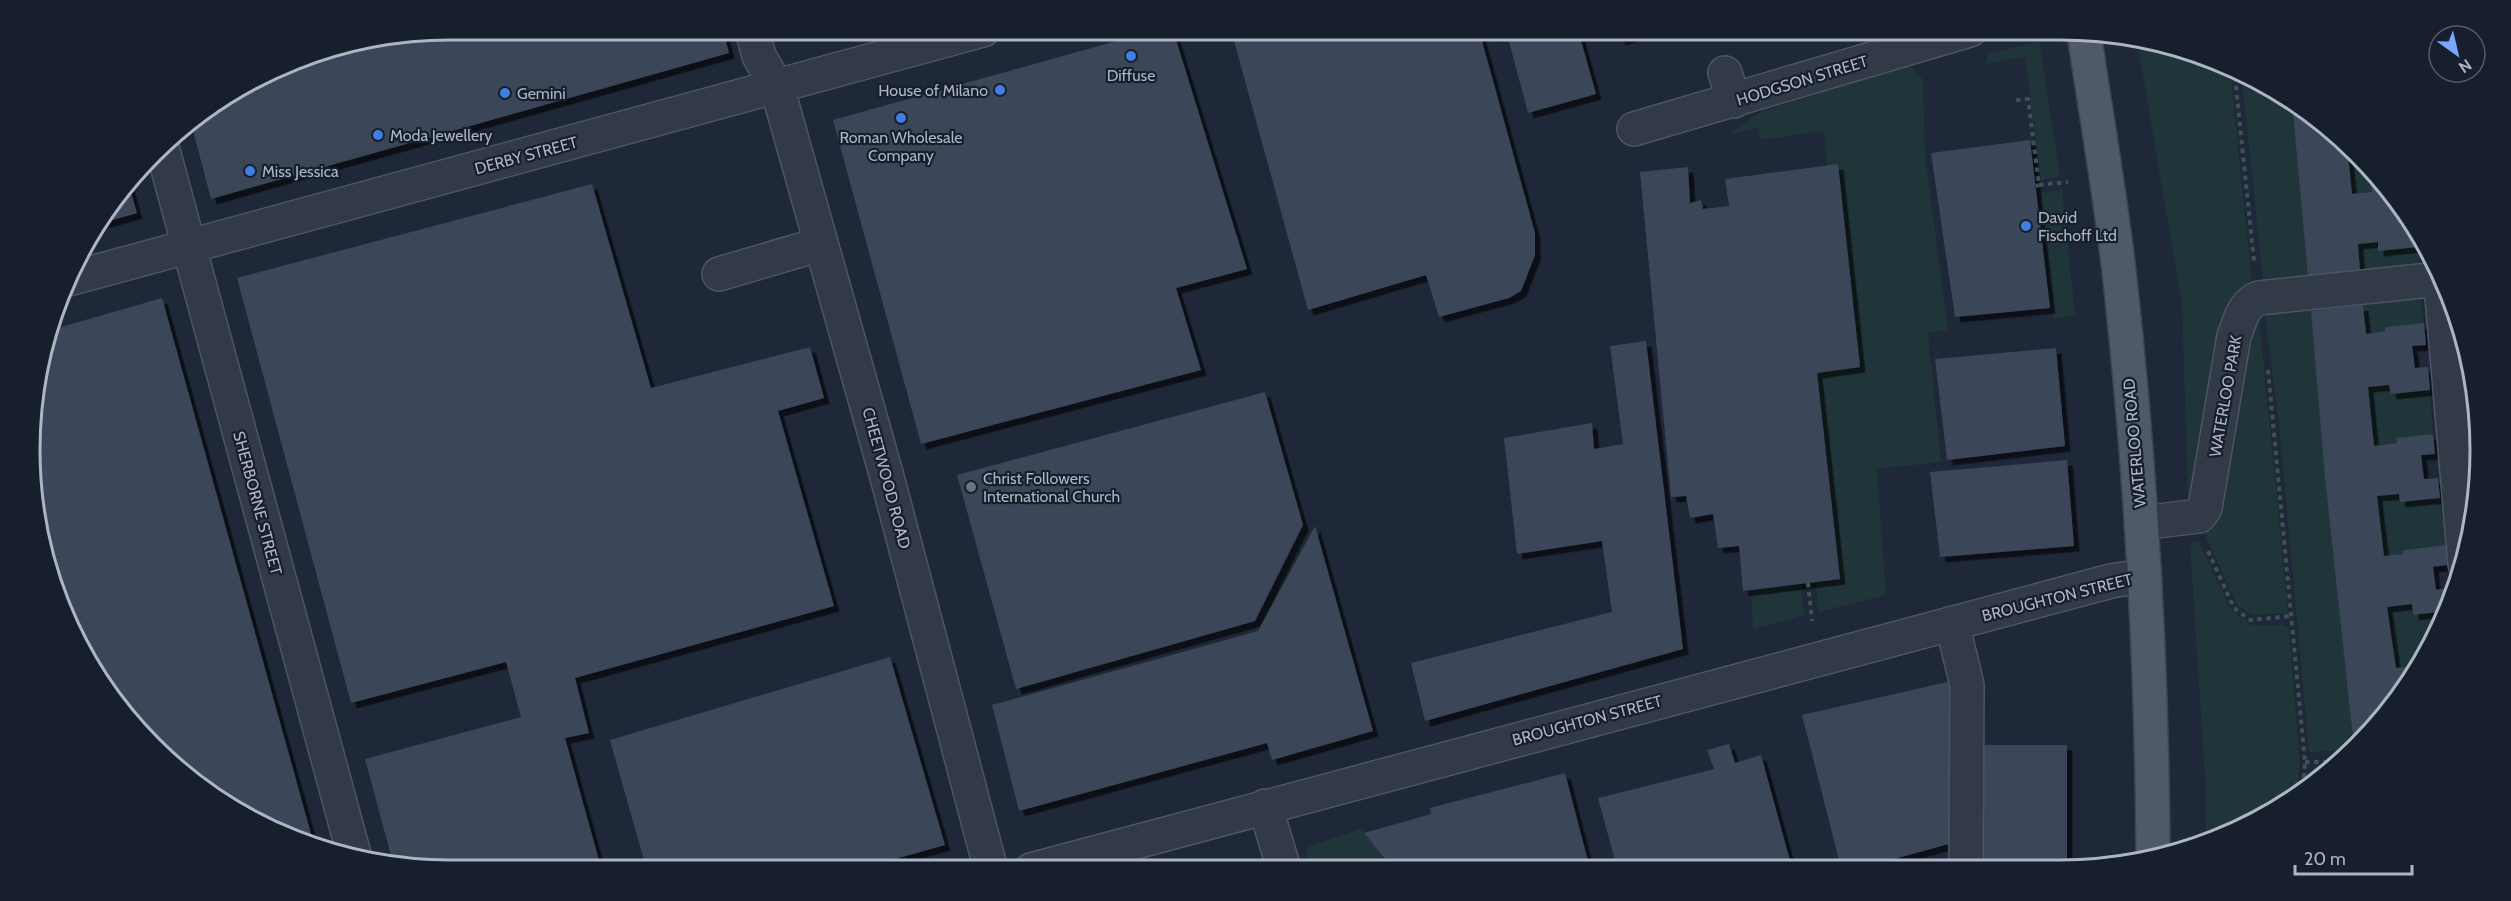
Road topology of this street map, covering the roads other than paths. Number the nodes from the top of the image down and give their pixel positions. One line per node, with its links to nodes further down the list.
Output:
1 (755, 40): 5 (street, CHEETWOOD ROAD)
2 (947, 40): 5 (street, DERBY STREET)
3 (1928, 40): 6 (street, HODGSON STREET)
4 (2086, 41): 14 (main road, WATERLOO ROAD)
5 (777, 87): 8 (street, CHEETWOOD ROAD); 9 (street, DERBY STREET)
6 (1634, 129)
7 (165, 157): 9 (street, SHERBORNE STREET)
8 (821, 244): 10 (street); 21 (street, CHEETWOOD ROAD)
9 (188, 248): 11 (street, DERBY STREET); 19 (street, SHERBORNE STREET)
10 (719, 274)
11 (80, 276)
12 (2432, 277): 14 (street, WATERLOO PARK)
13 (2442, 302): 15 (street)
14 (2141, 523): 16 (main road, WATERLOO ROAD)
15 (2462, 536)
16 (2143, 576): 17 (street, BROUGHTON STREET); 20 (main road, WATERLOO ROAD)
17 (1952, 623): 18 (street, BROUGHTON STREET); 24 (street)
18 (1265, 806): 22 (street, BROUGHTON STREET); 23 (street)
19 (353, 849)
20 (2153, 850)
21 (988, 860)
22 (1068, 860)
23 (1281, 860)
24 (1966, 860)

